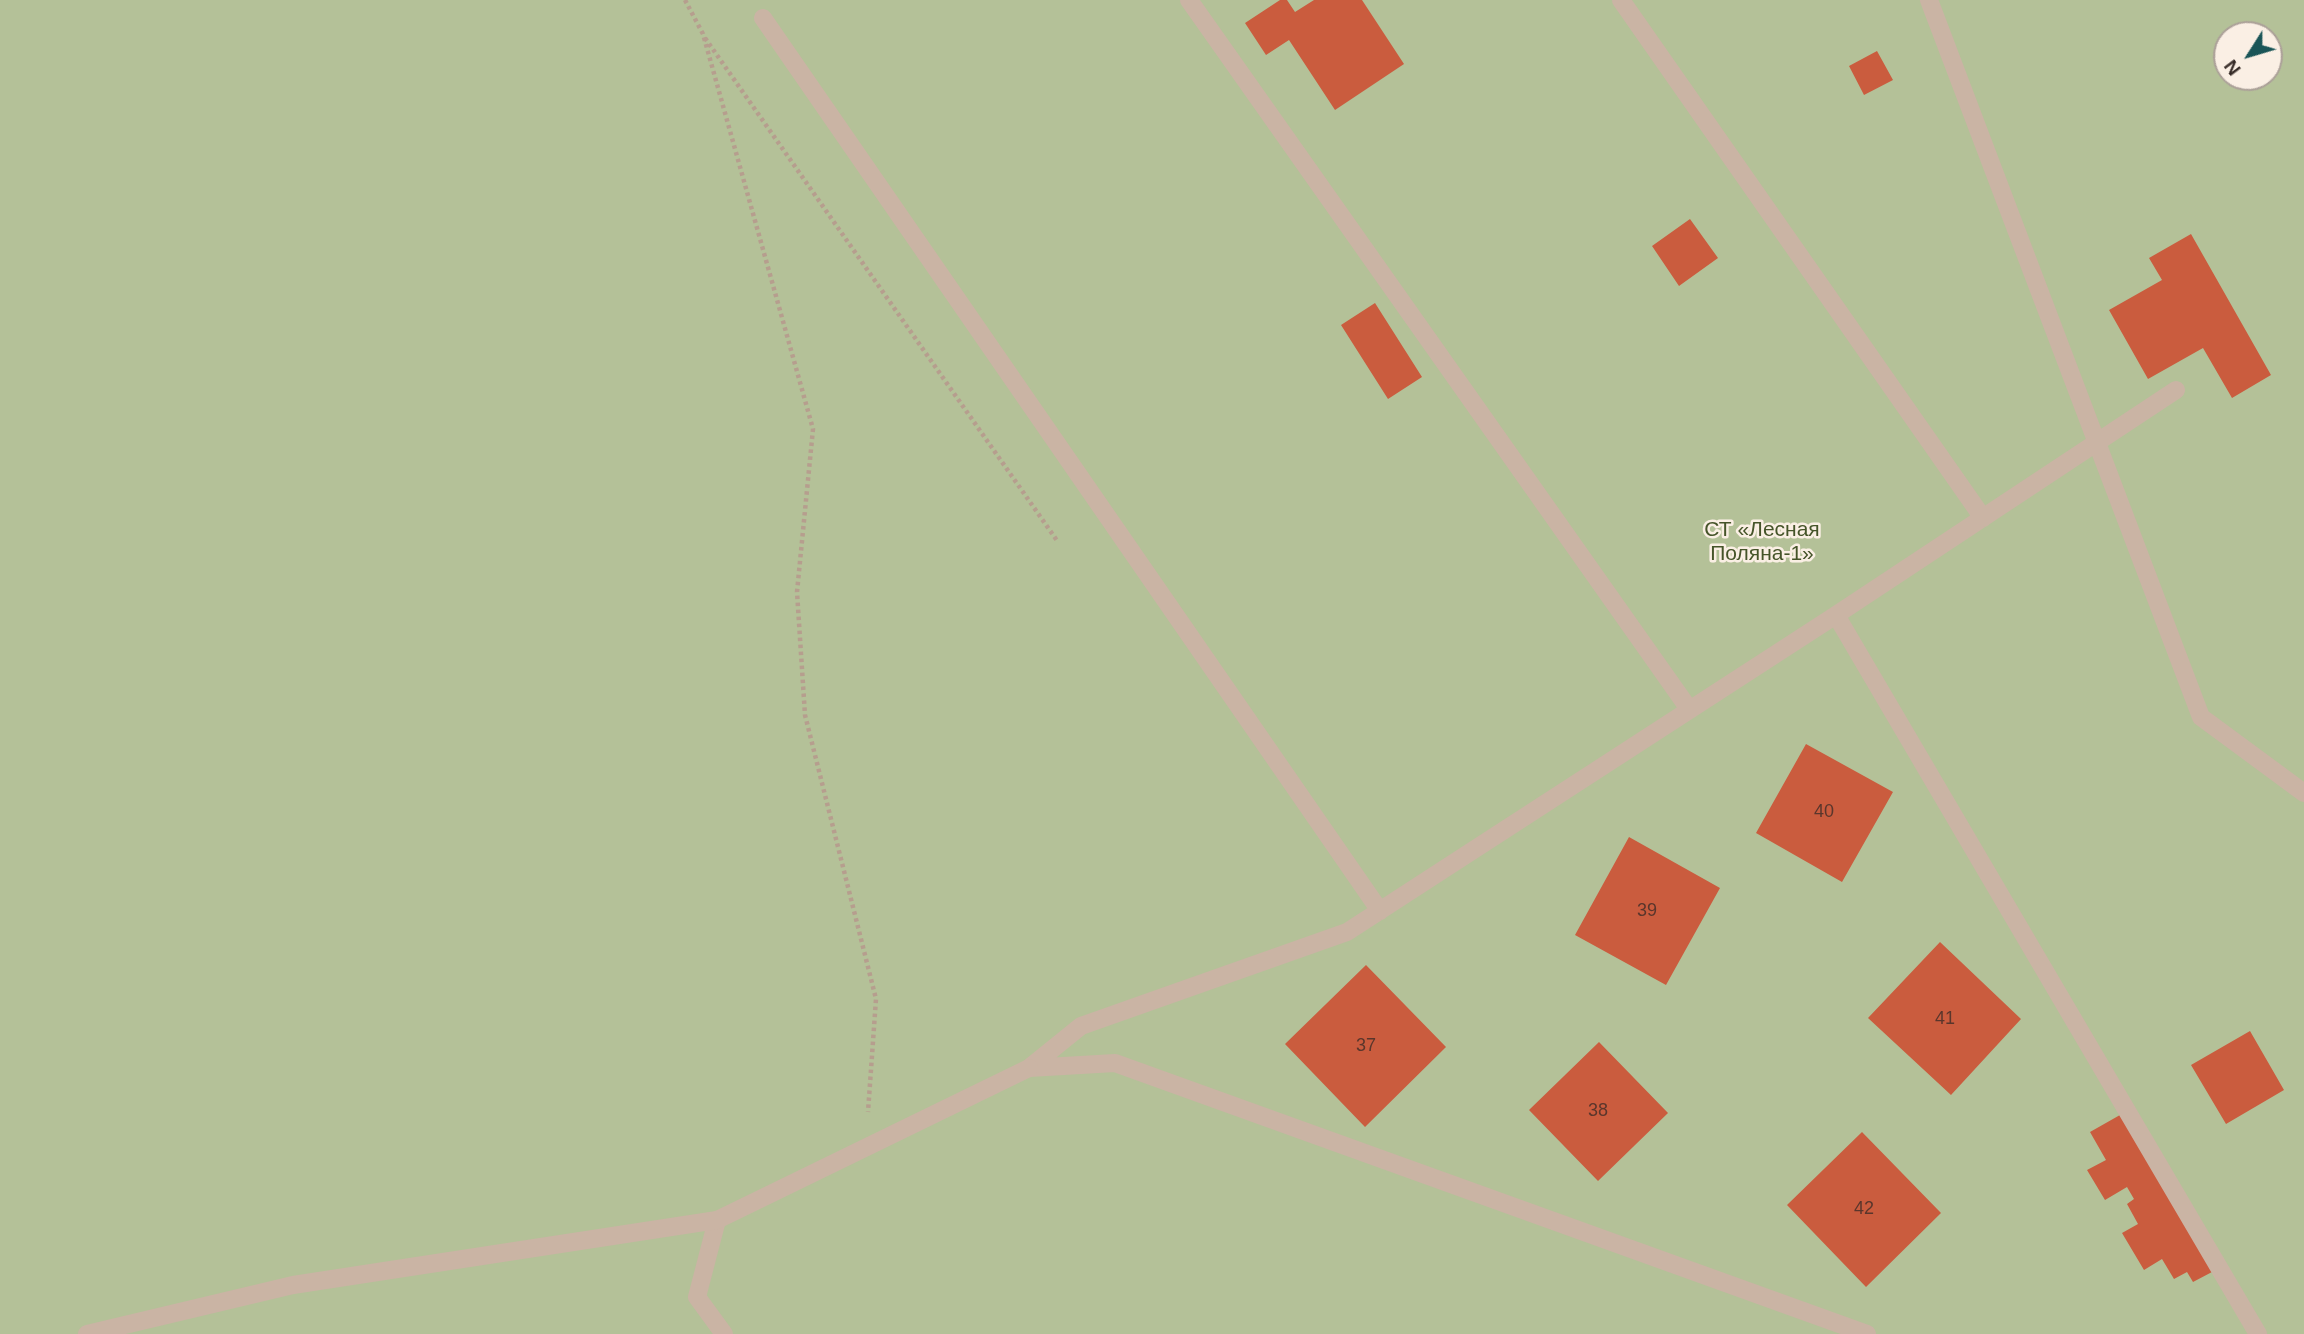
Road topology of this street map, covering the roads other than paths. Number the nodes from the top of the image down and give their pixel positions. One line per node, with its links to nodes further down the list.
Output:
1 (1189, 0): 9 (street)
2 (1621, 0): 7 (street)
3 (1929, 0): 6 (street)
4 (763, 18): 11 (street)
5 (2176, 390): 6 (street)
6 (2097, 443): 7 (street); 10 (street)
7 (1983, 518): 8 (street)
8 (1836, 615): 9 (street); 17 (street)
9 (1689, 709): 11 (street)
10 (2304, 793)
11 (1380, 911): 12 (street)
12 (1029, 1068): 13 (street); 16 (street)
13 (716, 1220): 14 (street); 15 (street)
14 (88, 1334)
15 (724, 1334)
16 (1867, 1334)
17 (2258, 1334)

